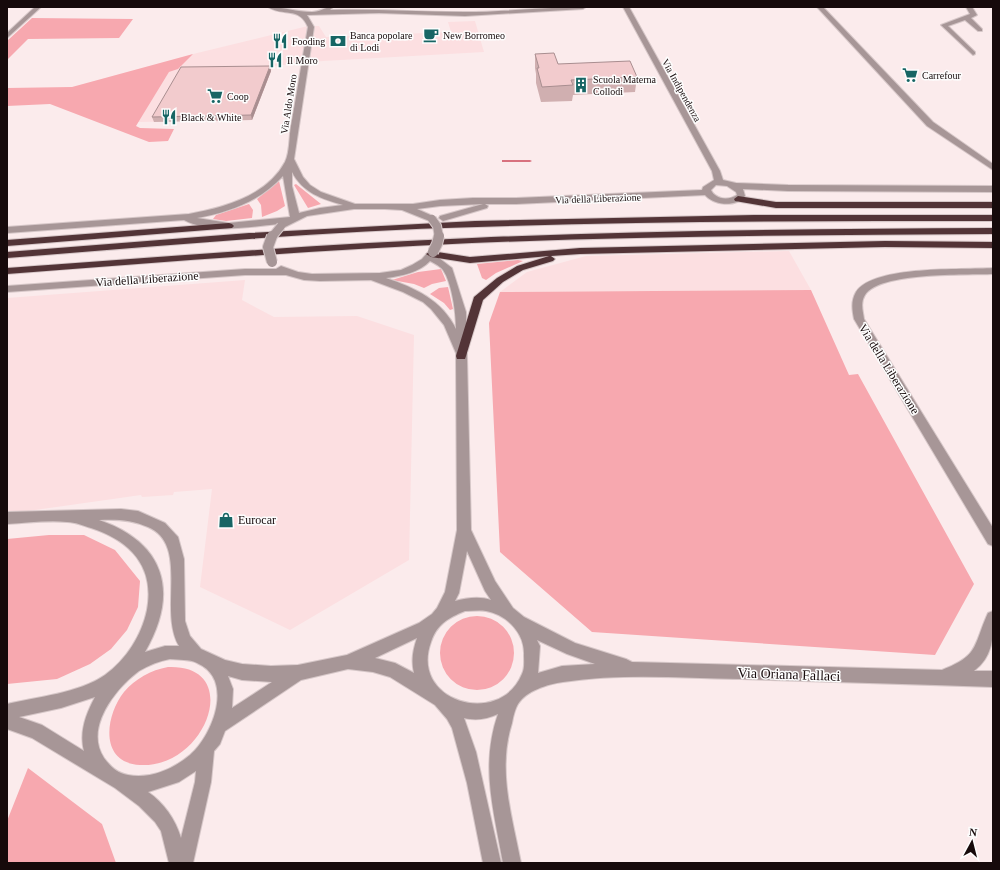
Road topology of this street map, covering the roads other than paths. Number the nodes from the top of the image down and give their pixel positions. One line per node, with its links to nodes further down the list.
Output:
1 (38, 7): 15 (street)
2 (271, 7): 9 (street)
3 (342, 7): 11 (street)
4 (568, 7): 5 (street); 11 (street)
5 (583, 7)
6 (626, 7): 19 (street, Via Indipendenza)
7 (820, 7): 18 (street)
8 (969, 7): 12 (street)
9 (298, 10): 10 (street); 13 (street)
10 (326, 10): 11 (street); 13 (street, Via Aldo Moro)
11 (379, 11)
12 (967, 18): 14 (street); 16 (street)
13 (311, 28): 17 (street, Via Aldo Moro)
14 (980, 30)
15 (7, 36)
16 (973, 53)
17 (290, 160): 29 (street); 31 (street); 33 (street, Via Aldo Moro)
18 (993, 168)
19 (719, 182): 20 (street, Via della Liberazione); 23 (street)
20 (735, 186): 21 (street, Via della Liberazione); 25 (street)
21 (788, 188): 22 (street, Via della Liberazione); 25 (street, Via della Liberazione)
22 (993, 189)
23 (706, 192): 24 (street, Via della Liberazione); 26 (street)
24 (679, 194): 26 (street, Via della Liberazione); 27 (street, Via della Liberazione)
25 (739, 197): 26 (street, Via della Liberazione); 28 (highway)
26 (713, 198)
27 (516, 201): 30 (street, Via della Liberazione); 35 (street, Via della Liberazione)
28 (993, 205)
29 (358, 206): 30 (street); 33 (street)
30 (396, 207): 35 (street, bridge)
31 (173, 218): 34 (street); 36 (street)
32 (993, 218): 42 (highway)
33 (293, 219): 34 (street); 45 (street, bridge)
34 (229, 226): 38 (highway)
35 (438, 227): 41 (street, bridge)
36 (7, 230)
37 (993, 231): 43 (highway)
38 (7, 243)
39 (993, 245): 40 (highway)
40 (580, 251): 41 (highway); 48 (highway)
41 (431, 254): 46 (street); 48 (street)
42 (7, 255)
43 (7, 271)
44 (993, 271): 52 (street, Via della Liberazione)
45 (286, 272): 46 (street); 47 (street, Via della Liberazione)
46 (370, 277): 48 (street)
47 (7, 289)
48 (461, 356): 51 (street)
49 (68, 516): 50 (street); 56 (street); 64 (street)
50 (7, 518)
51 (464, 530): 53 (street); 54 (street)
52 (993, 540)
53 (515, 618): 54 (street); 58 (street); 62 (street)
54 (437, 619): 57 (street); 63 (street)
55 (992, 627): 60 (street)
56 (201, 657): 59 (street); 66 (street); 68 (street)
57 (348, 662): 59 (street); 63 (street)
58 (637, 669): 60 (street, Via Oriana Fallaci); 62 (street)
59 (298, 673): 66 (street)
60 (941, 678): 61 (street, Via Oriana Fallaci)
61 (993, 679)
62 (516, 694): 63 (street); 72 (street)
63 (438, 699): 71 (street)
64 (7, 712)
65 (7, 721): 68 (street)
66 (222, 724): 67 (street)
67 (206, 750): 68 (street); 70 (street)
68 (111, 777): 69 (street)
69 (178, 863)
70 (184, 863)
71 (492, 863)
72 (512, 863)

